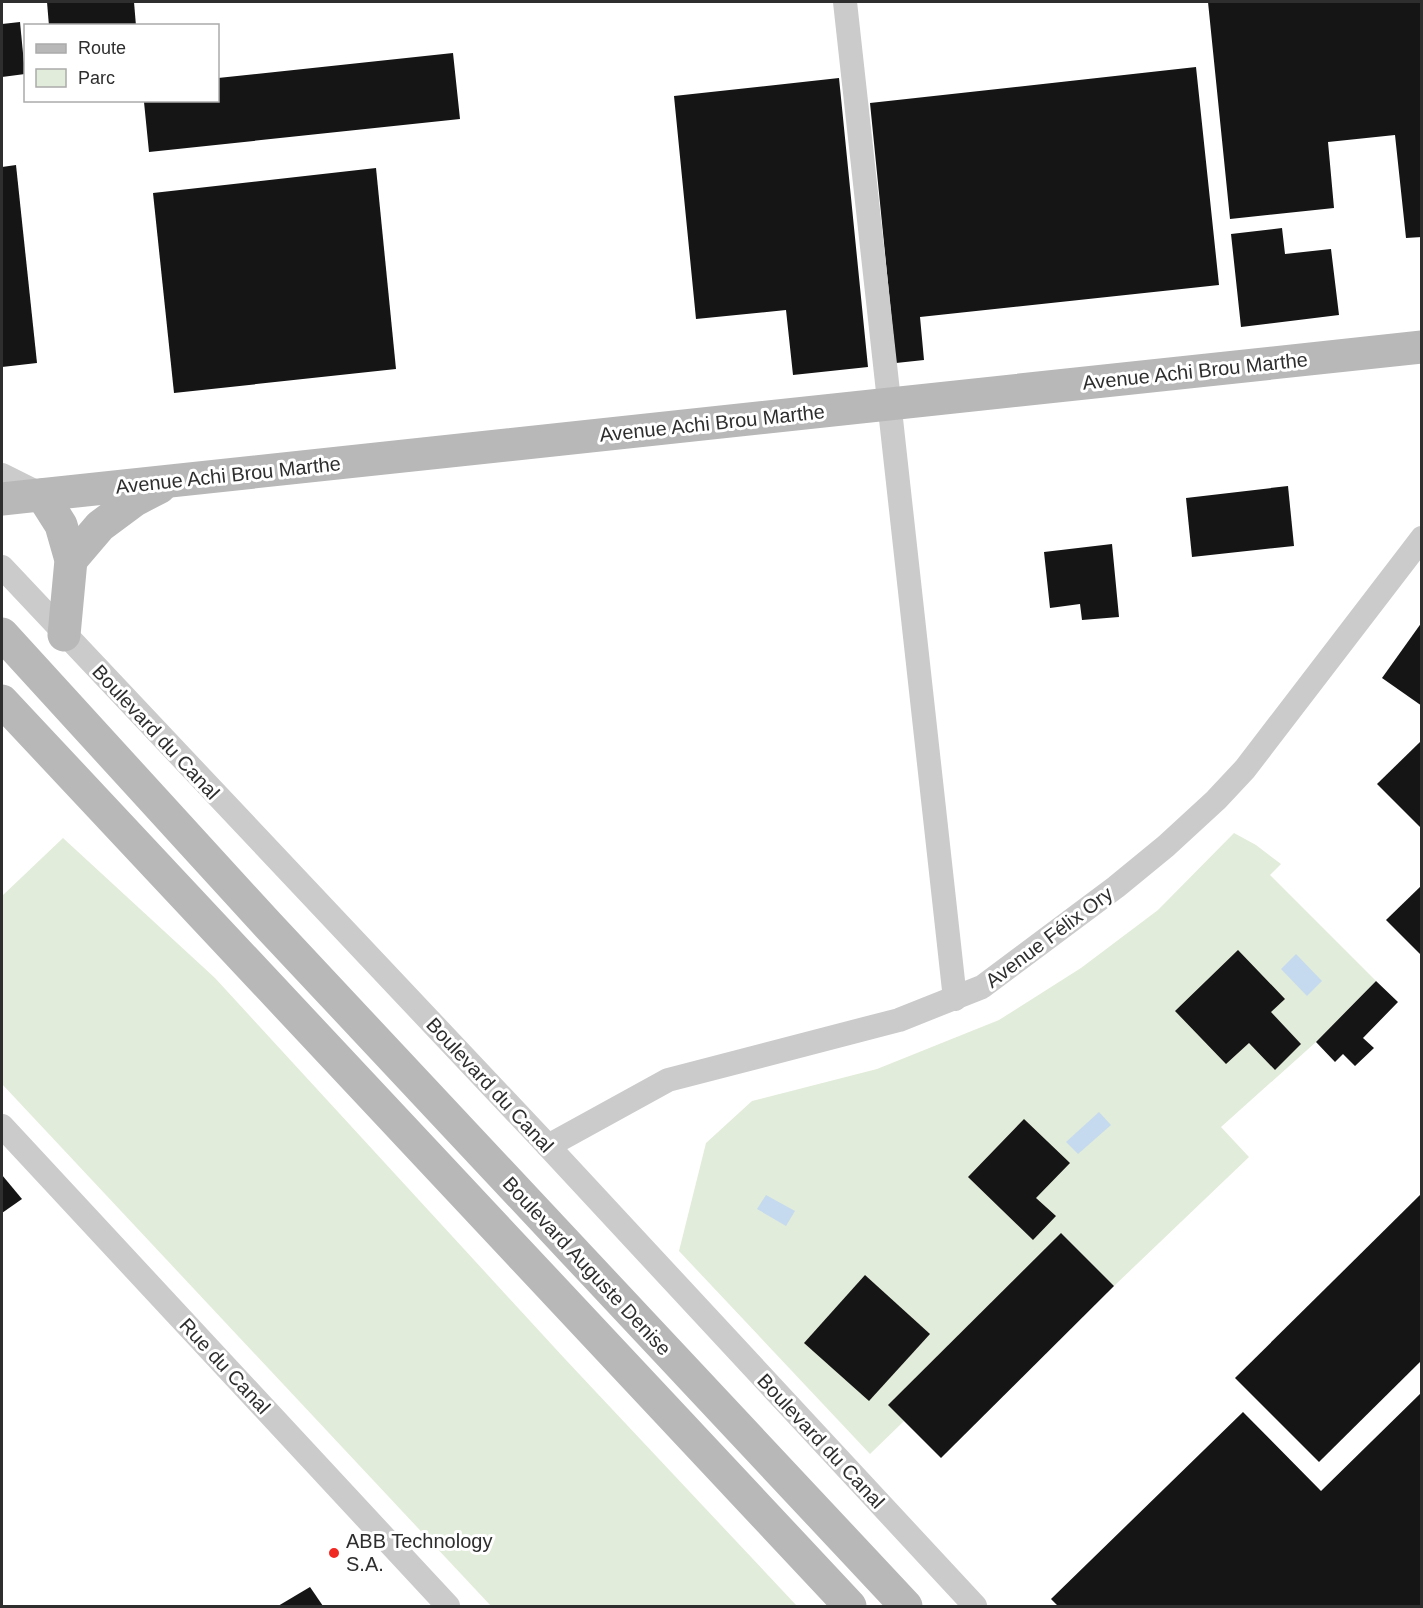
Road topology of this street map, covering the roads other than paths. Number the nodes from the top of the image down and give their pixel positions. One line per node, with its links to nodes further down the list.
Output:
1 (845, 2): 3 (street)
2 (1422, 347): 3 (main road, Avenue Achi Brou Marthe)
3 (889, 404): 5 (main road, Avenue Achi Brou Marthe); 14 (street)
4 (2, 475): 6 (street)
5 (172, 480): 6 (main road, Avenue Achi Brou Marthe); 9 (main road)
6 (42, 495): 7 (main road, Avenue Achi Brou Marthe); 9 (main road)
7 (2, 499)
8 (1422, 538): 14 (street, Avenue Félix Ory)
9 (71, 560): 12 (main road)
10 (2, 567): 12 (street, Boulevard du Canal)
11 (2, 634): 19 (main road, Boulevard Auguste Denise)
12 (64, 635): 16 (street, Boulevard du Canal)
13 (2, 701): 18 (main road)
14 (955, 999): 16 (street, Avenue Félix Ory)
15 (2, 1126): 17 (street, Rue du Canal)
16 (548, 1146): 20 (street, Boulevard du Canal)
17 (448, 1606)
18 (850, 1606)
19 (906, 1606)
20 (975, 1606)

